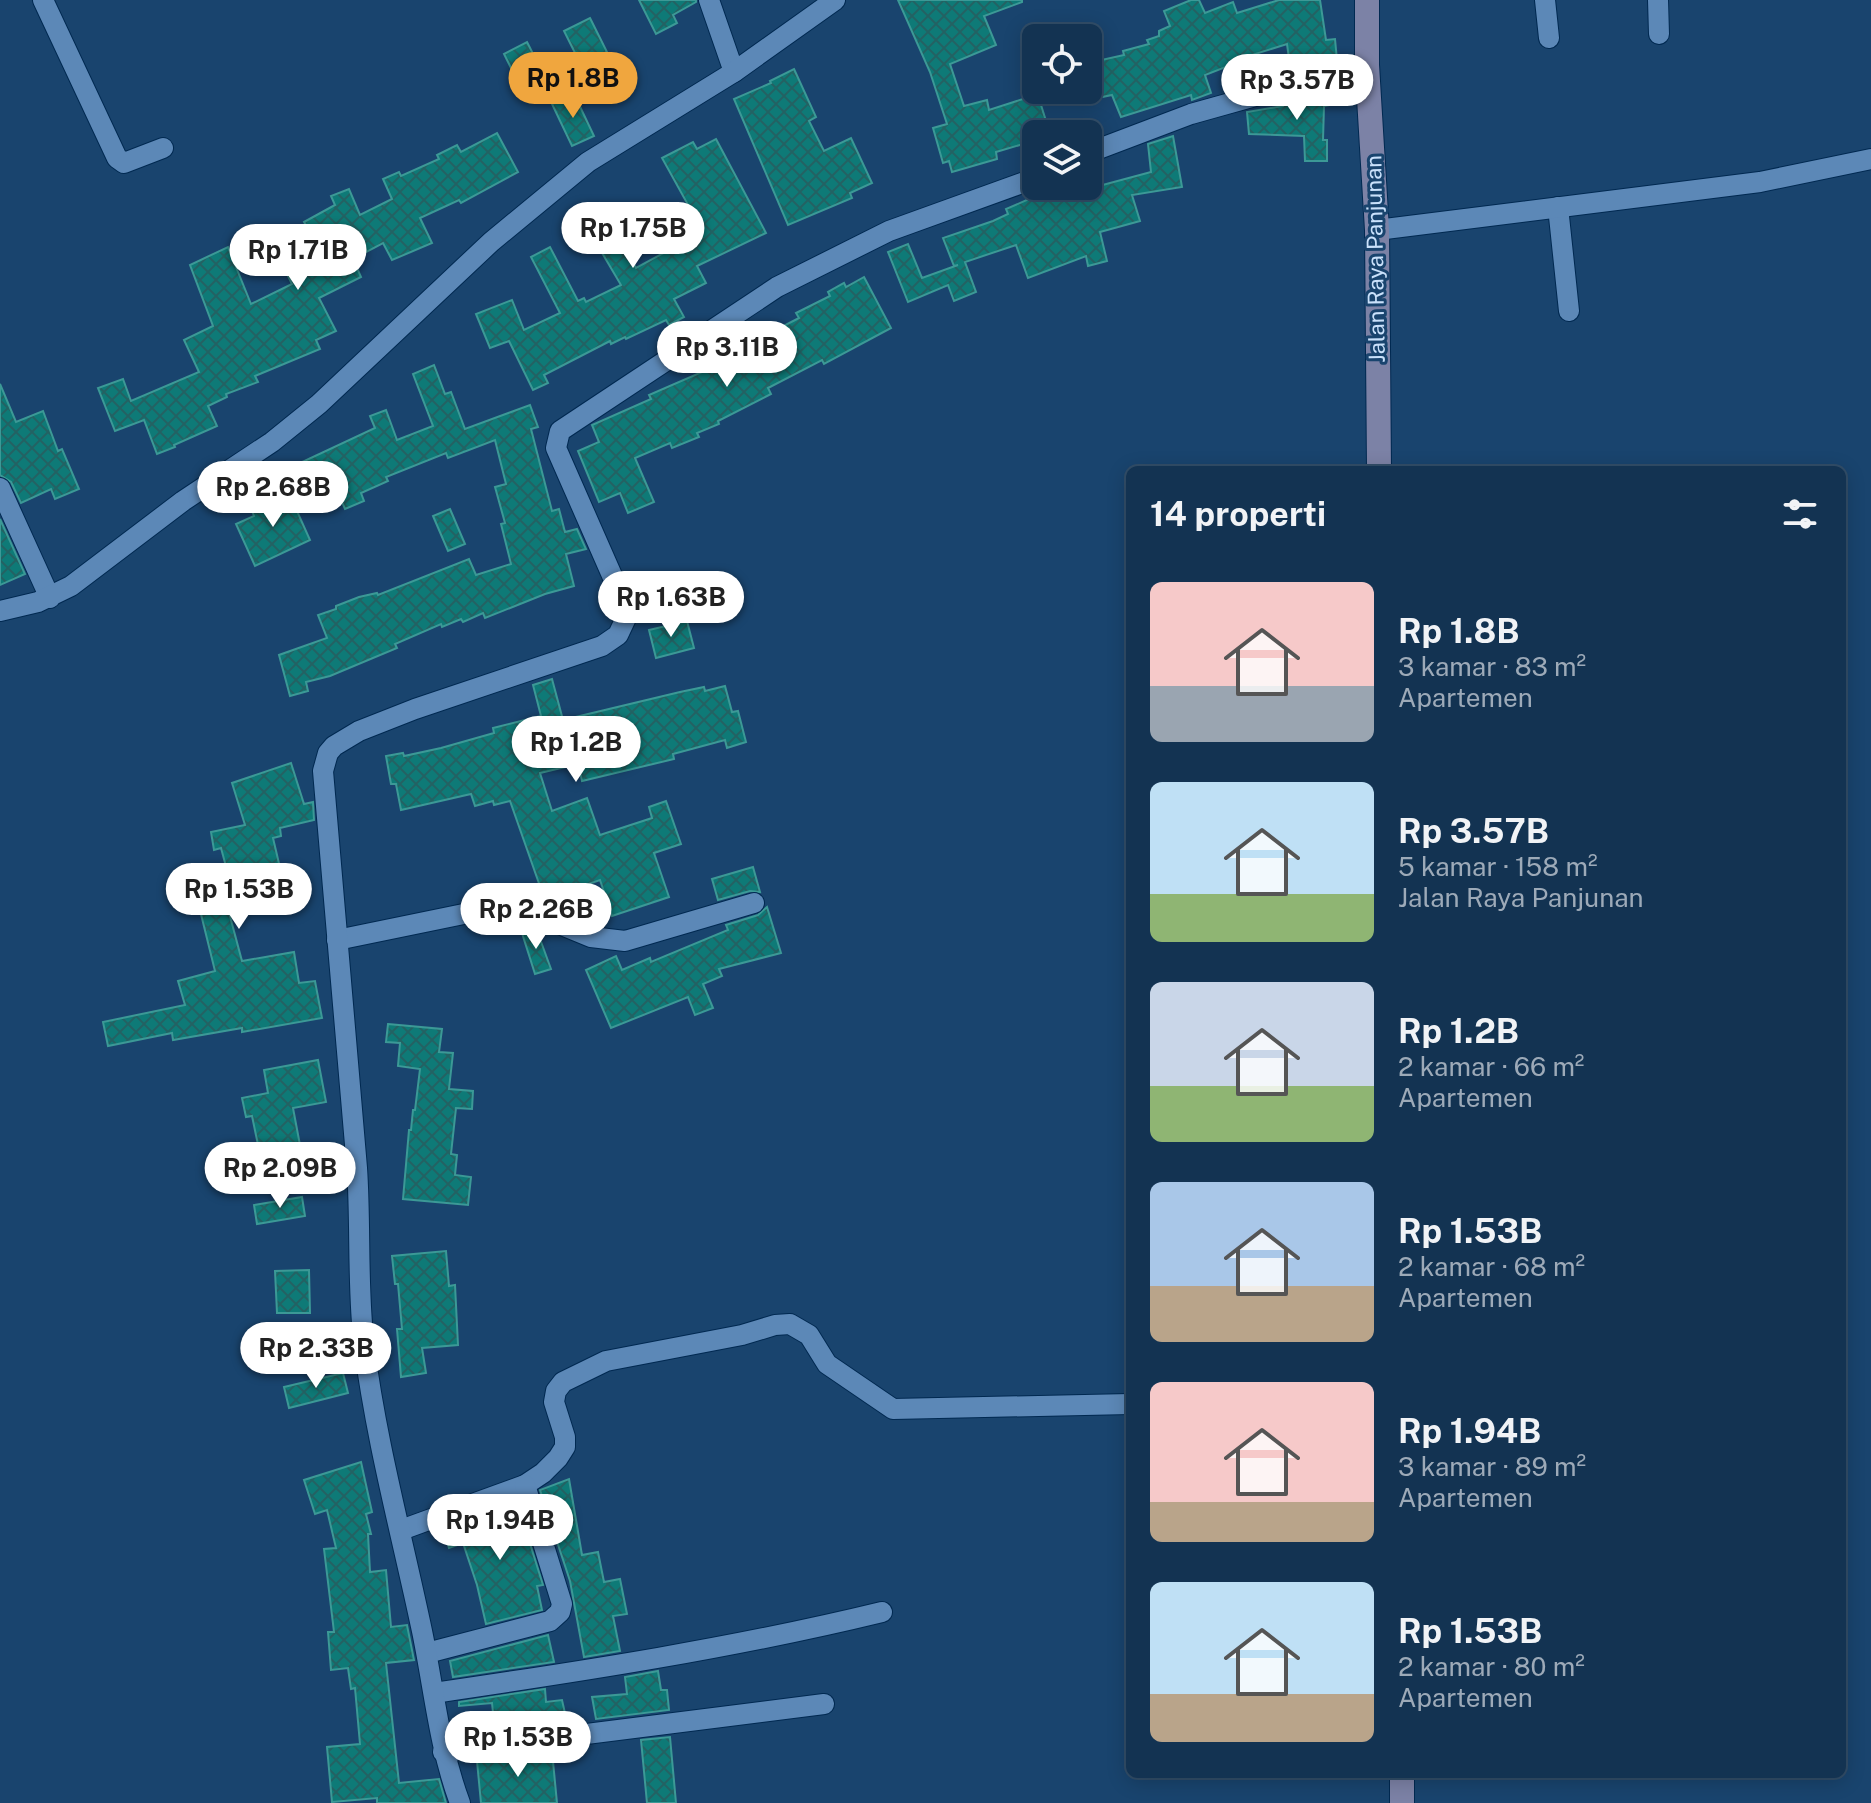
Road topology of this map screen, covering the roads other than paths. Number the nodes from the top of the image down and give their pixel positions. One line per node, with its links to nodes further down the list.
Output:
1 (43, 0): 11 (street)
2 (709, 0): 10 (street)
3 (835, 0): 10 (street)
4 (1367, 0): 9 (main road, Jalan Raya Panjunan)
5 (1545, 0): 8 (street)
6 (1658, 0): 7 (street)
7 (1659, 34)
8 (1549, 38)
9 (1367, 65): 12 (street); 16 (main road, Jalan Raya Panjunan)
10 (734, 72): 20 (street)
11 (163, 148)
12 (1102, 148)
13 (1871, 159): 15 (street)
14 (1022, 183): 23 (street)
15 (1558, 207): 16 (street); 17 (street)
16 (1386, 229): 18 (main road, Jalan Raya Panjunan)
17 (1569, 311)
18 (1379, 466)
19 (0, 488): 20 (street)
20 (50, 598): 21 (street)
21 (0, 611)
22 (754, 903): 23 (street)
23 (337, 940): 26 (street)
24 (1126, 1404): 25 (street)
25 (525, 1485): 26 (street); 28 (street)
26 (401, 1530): 28 (street)
27 (882, 1612): 29 (street)
28 (427, 1653): 29 (street)
29 (434, 1693): 31 (street)
30 (824, 1704): 31 (street)
31 (443, 1752): 33 (street)
32 (1402, 1778): 34 (main road)
33 (460, 1803)
34 (1402, 1803)

